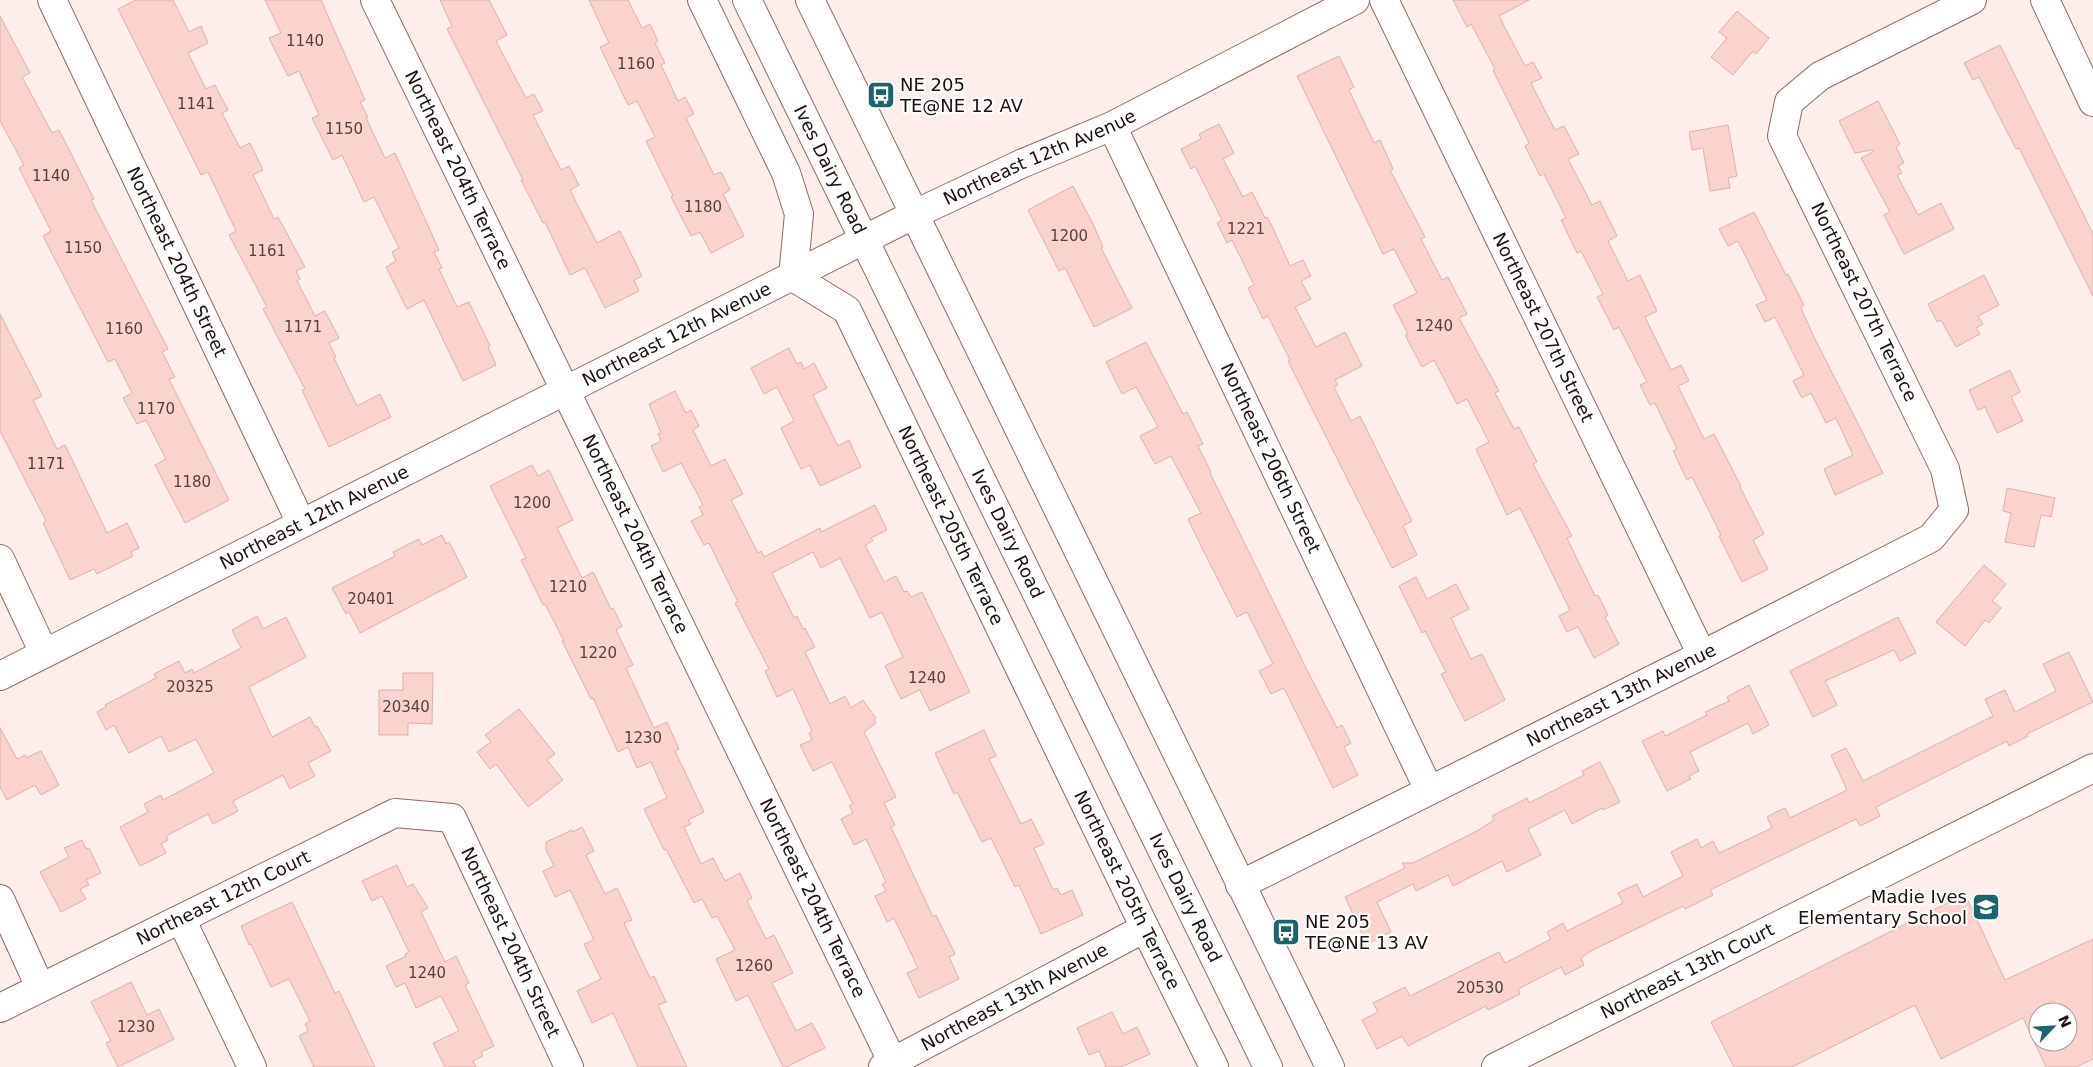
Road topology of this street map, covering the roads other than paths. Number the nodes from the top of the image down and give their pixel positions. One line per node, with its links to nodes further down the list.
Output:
1 (52, 0): 17 (street, Northeast 204th Street)
2 (375, 0): 15 (street, Northeast 204th Terrace)
3 (702, 0): 14 (street)
4 (747, 0): 13 (street, Ives Dairy Road)
5 (810, 0): 12 (street)
6 (1355, 0): 11 (street, Northeast 12th Avenue)
7 (1384, 0): 20 (street, Northeast 207th Street)
8 (1972, 0): 16 (street, Northeast 207th Terrace)
9 (2045, 0): 10 (street)
10 (2093, 102)
11 (1112, 126): 12 (street, Northeast 12th Avenue); 23 (street, Northeast 206th Street)
12 (915, 214): 13 (street, Northeast 12th Avenue); 25 (street)
13 (865, 240): 14 (street, Northeast 12th Avenue); 35 (street, Ives Dairy Road)
14 (792, 277): 15 (street, Northeast 12th Avenue); 28 (street, Northeast 205th Terrace)
15 (565, 391): 17 (street, Northeast 12th Avenue); 31 (street, Northeast 204th Terrace)
16 (1945, 469): 20 (street, Northeast 13th Avenue)
17 (301, 524): 19 (street, Northeast 12th Avenue)
18 (0, 559): 19 (street)
19 (44, 653): 21 (street, Northeast 12th Avenue)
20 (1702, 655): 23 (street, Northeast 13th Avenue)
21 (0, 676)
22 (2093, 768): 37 (street, Northeast 13th Court)
23 (1429, 790): 25 (street, Northeast 13th Avenue)
24 (452, 818): 27 (street, Northeast 12th Court); 33 (street, Northeast 204th Street)
25 (1240, 885): 36 (street)
26 (0, 899): 29 (street)
27 (181, 919): 29 (street, Northeast 12th Court); 32 (street)
28 (1145, 928): 31 (street, Northeast 13th Avenue); 34 (street, Northeast 205th Terrace)
29 (40, 987): 30 (street, Northeast 12th Court)
30 (0, 1008)
31 (890, 1065)
32 (252, 1067)
33 (569, 1067)
34 (1214, 1067)
35 (1268, 1067)
36 (1330, 1067)
37 (1496, 1067)

